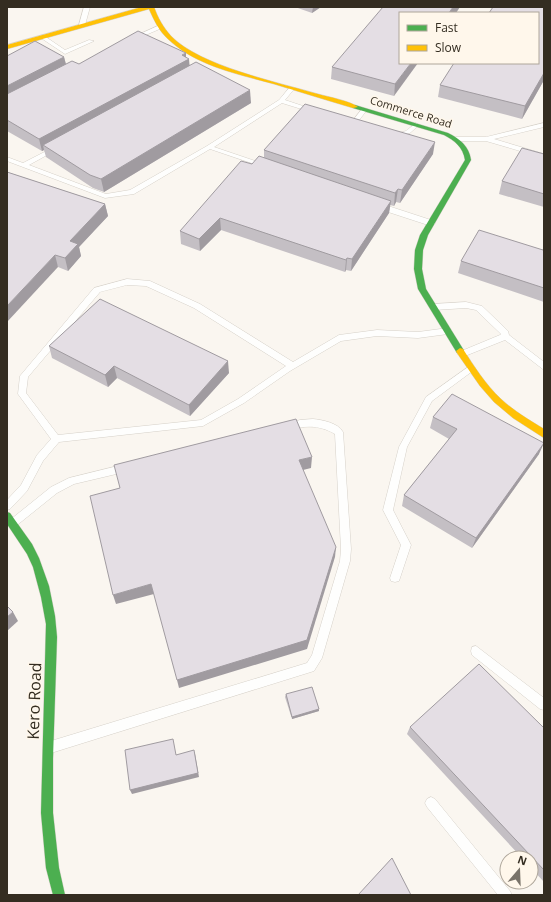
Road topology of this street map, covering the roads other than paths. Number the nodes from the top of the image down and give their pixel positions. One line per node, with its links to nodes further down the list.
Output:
1 (87, 7): 4 (lane)
2 (148, 7): 4 (street)
3 (151, 7): 5 (street, Commerce Road)
4 (82, 25): 6 (street)
5 (160, 26): 8 (lane); 10 (street, Commerce Road)
6 (43, 37): 7 (lane); 9 (street)
7 (91, 41)
8 (125, 42)
9 (7, 47)
10 (292, 88): 11 (lane); 12 (street, Commerce Road)
11 (281, 101): 13 (lane); 23 (lane)
12 (364, 110): 14 (lane); 15 (street, Commerce Road)
13 (318, 112)
14 (346, 121)
15 (416, 125): 19 (lane); 20 (street, Commerce Road)
16 (544, 125): 17 (lane)
17 (531, 128): 18 (lane); 21 (lane)
18 (544, 132)
19 (386, 133)
20 (456, 139): 21 (lane); 29 (street, Commerce Road)
21 (486, 139): 24 (lane)
22 (66, 143): 26 (lane)
23 (209, 147): 26 (lane); 27 (lane)
24 (544, 156)
25 (7, 159): 26 (lane)
26 (24, 166)
27 (276, 170)
28 (372, 203): 29 (lane)
29 (431, 223): 30 (street, Commerce Road)
30 (434, 307): 31 (street, Commerce Road); 32 (lane)
31 (448, 331): 33 (street, Commerce Road); 34 (lane)
32 (505, 336): 33 (lane); 35 (lane)
33 (462, 354): 36 (street, Commerce Road)
34 (293, 366): 39 (lane); 39 (lane)
35 (544, 367)
36 (471, 368): 38 (street, Commerce Road); 43 (lane)
37 (275, 430): 46 (lane)
38 (544, 434)
39 (56, 439): 41 (lane)
40 (132, 466): 42 (lane)
41 (7, 506)
42 (10, 519): 46 (street, Kero Road)
43 (395, 578)
44 (476, 651): 45 (lane)
45 (544, 705)
46 (48, 748): 48 (street, Kero Road)
47 (431, 803): 49 (lane)
48 (59, 895)
49 (506, 895)

